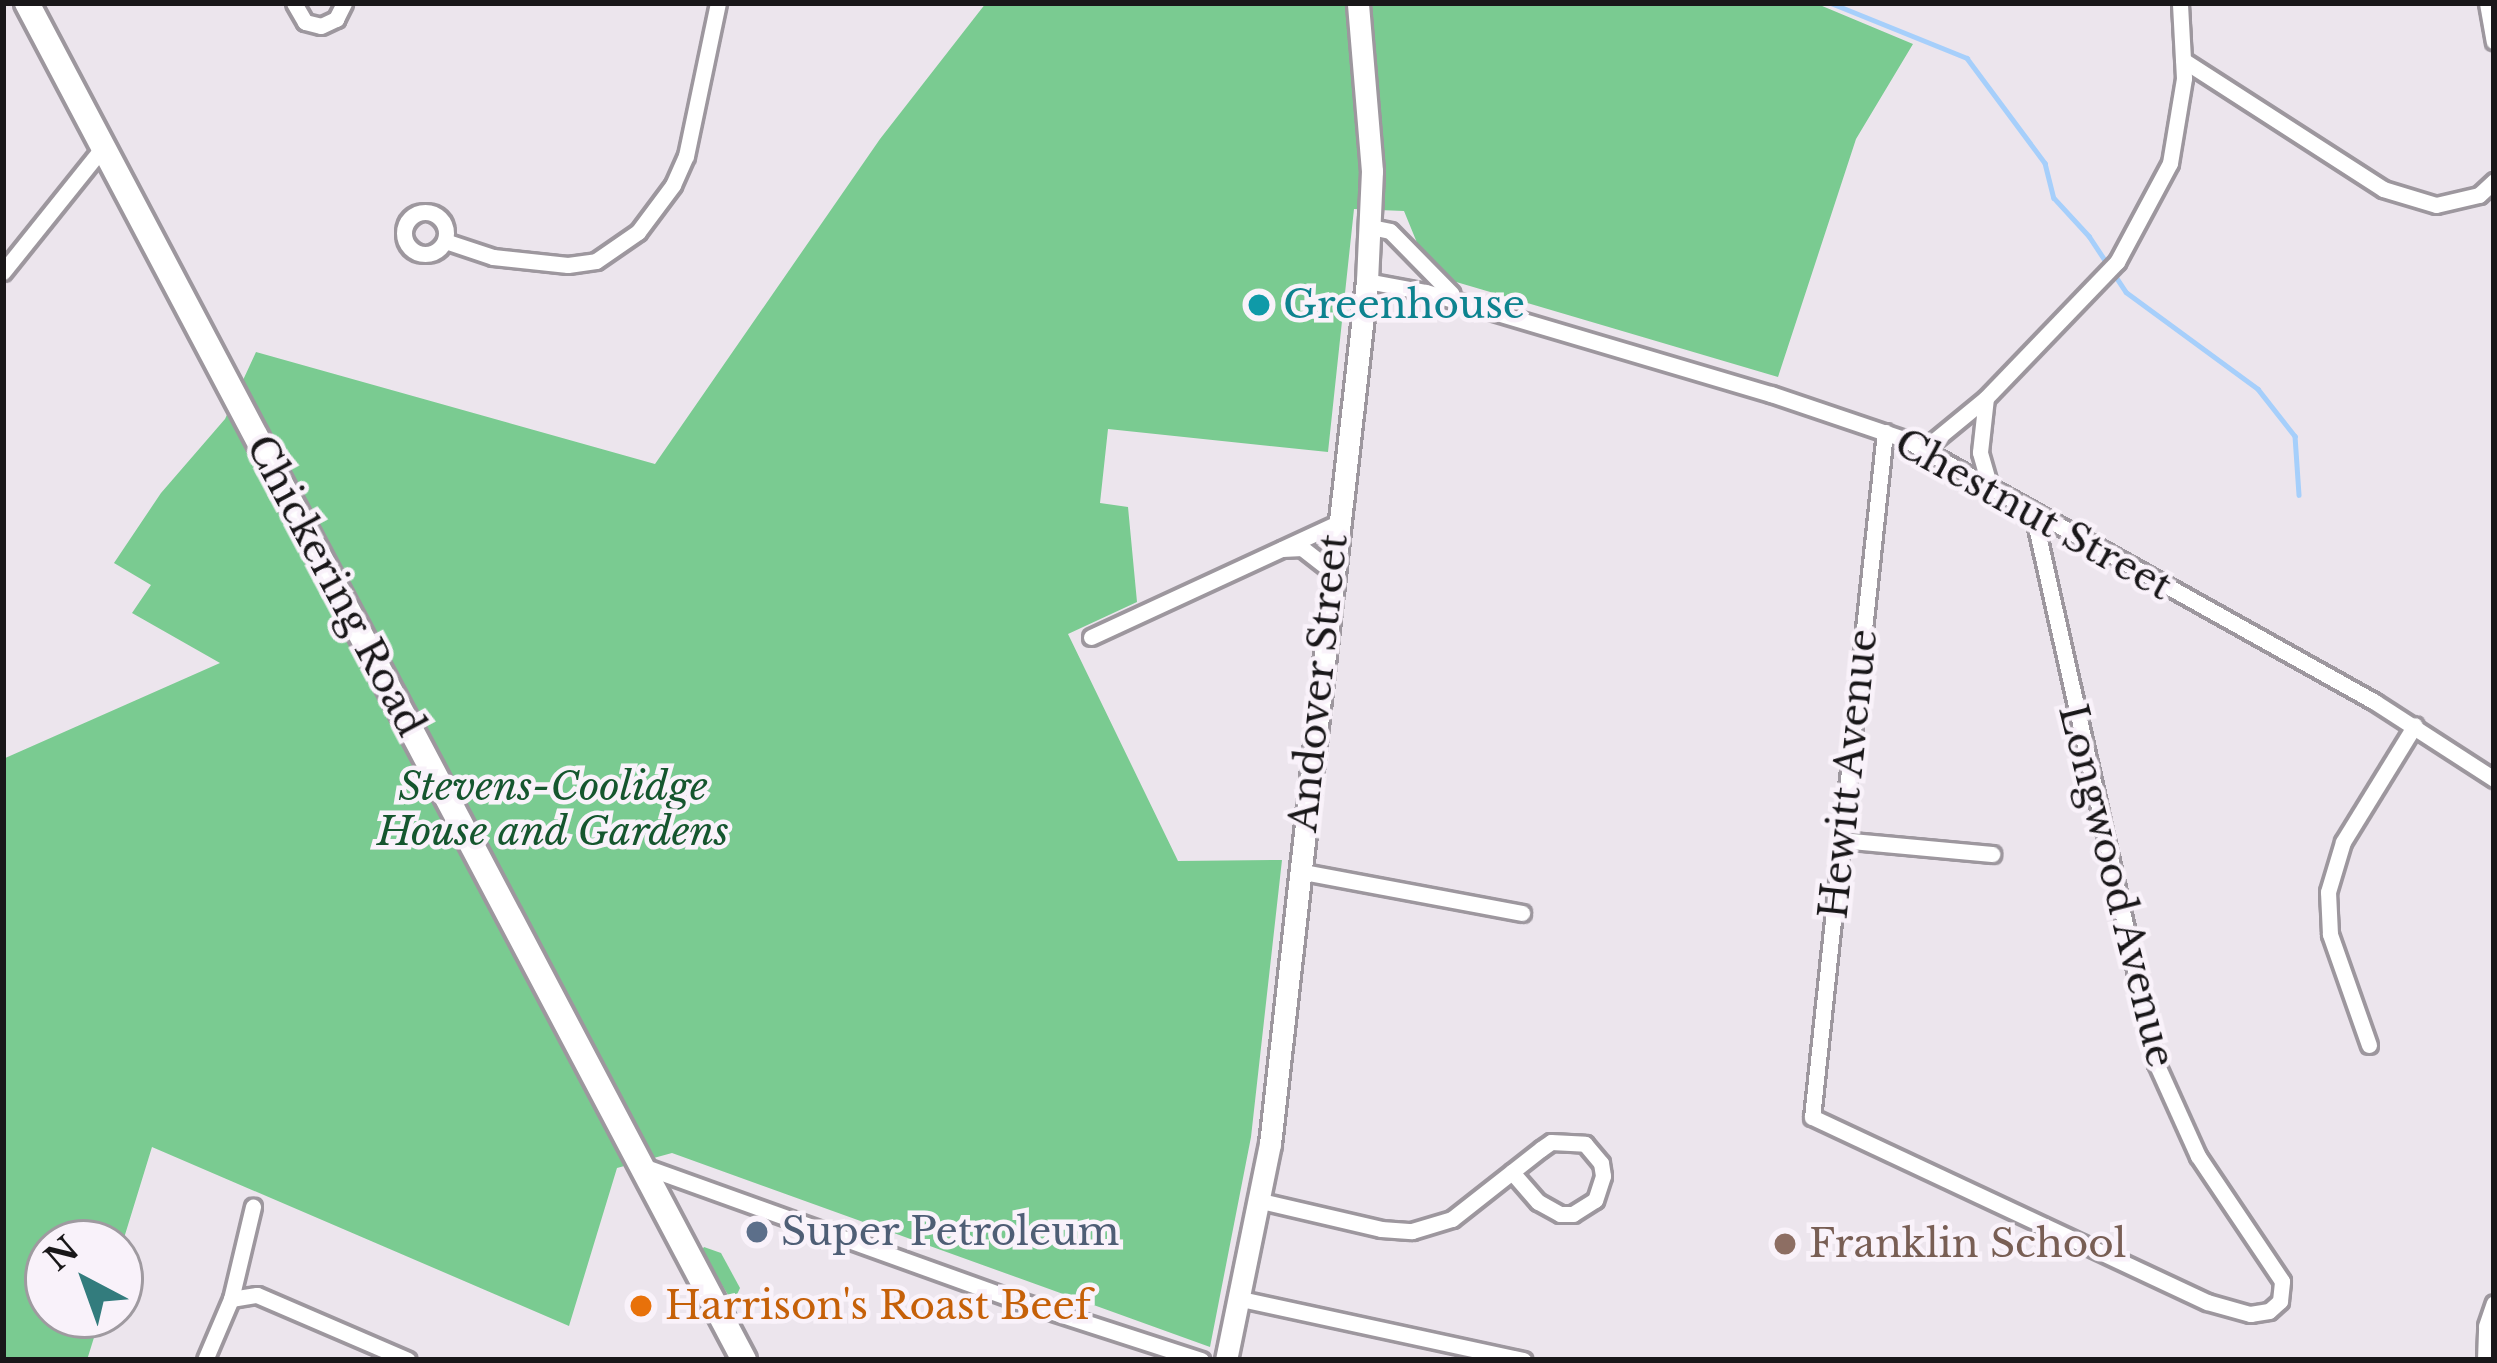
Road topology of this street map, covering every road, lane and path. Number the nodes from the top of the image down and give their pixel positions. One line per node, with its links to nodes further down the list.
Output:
1 (27, 3): 10 (main road, Chickering Road)
2 (294, 3): 3 (street)
3 (344, 3)
4 (718, 3): 13 (street)
5 (1358, 3): 12 (main road, Andover Street)
6 (2180, 3): 9 (street)
7 (2487, 3): 8 (street)
8 (2494, 41)
9 (2183, 60): 11 (street); 17 (street)
10 (103, 147): 14 (street); 34 (main road, Chickering Road)
11 (2491, 190)
12 (1371, 227): 15 (main road, Andover Street); 16 (street, Chestnut Street)
13 (445, 241)
14 (3, 272)
15 (1367, 281): 16 (street, Chestnut Street); 22 (main road, Andover Street)
16 (1470, 306): 18 (street, Chestnut Street)
17 (1986, 398): 19 (street); 20 (street)
18 (1885, 432): 19 (street, Chestnut Street); 28 (street, Hewitt Avenue)
19 (1924, 449): 20 (street, Chestnut Street)
20 (1989, 484): 21 (street, Chestnut Street)
21 (2033, 513): 26 (street, Chestnut Street); 33 (street, Longwood Avenue)
22 (1336, 524): 23 (street); 24 (main road, Andover Street)
23 (1273, 550): 24 (street); 25 (street)
24 (1331, 571): 30 (main road, Andover Street)
25 (1091, 637)
26 (2415, 725): 27 (street, Chestnut Street); 32 (street)
27 (2494, 779)
28 (1840, 841): 29 (street); 33 (street, Hewitt Avenue)
29 (1992, 854)
30 (1298, 871): 31 (street); 36 (main road, Andover Street)
31 (1522, 913)
32 (2369, 1045)
33 (1812, 1117)
34 (640, 1165): 43 (main road, Chickering Road); 44 (street)
35 (1512, 1172): 35 (street); 36 (street)
36 (1261, 1201): 39 (main road, Andover Street)
37 (253, 1207): 38 (street)
38 (231, 1299): 41 (street); 42 (street)
39 (1241, 1299): 45 (main road, Andover Street); 46 (street)
40 (2494, 1303): 47 (street)
41 (205, 1360)
42 (408, 1360)
43 (744, 1360)
44 (1202, 1360)
45 (1226, 1360)
46 (1524, 1360)
47 (2485, 1360)

